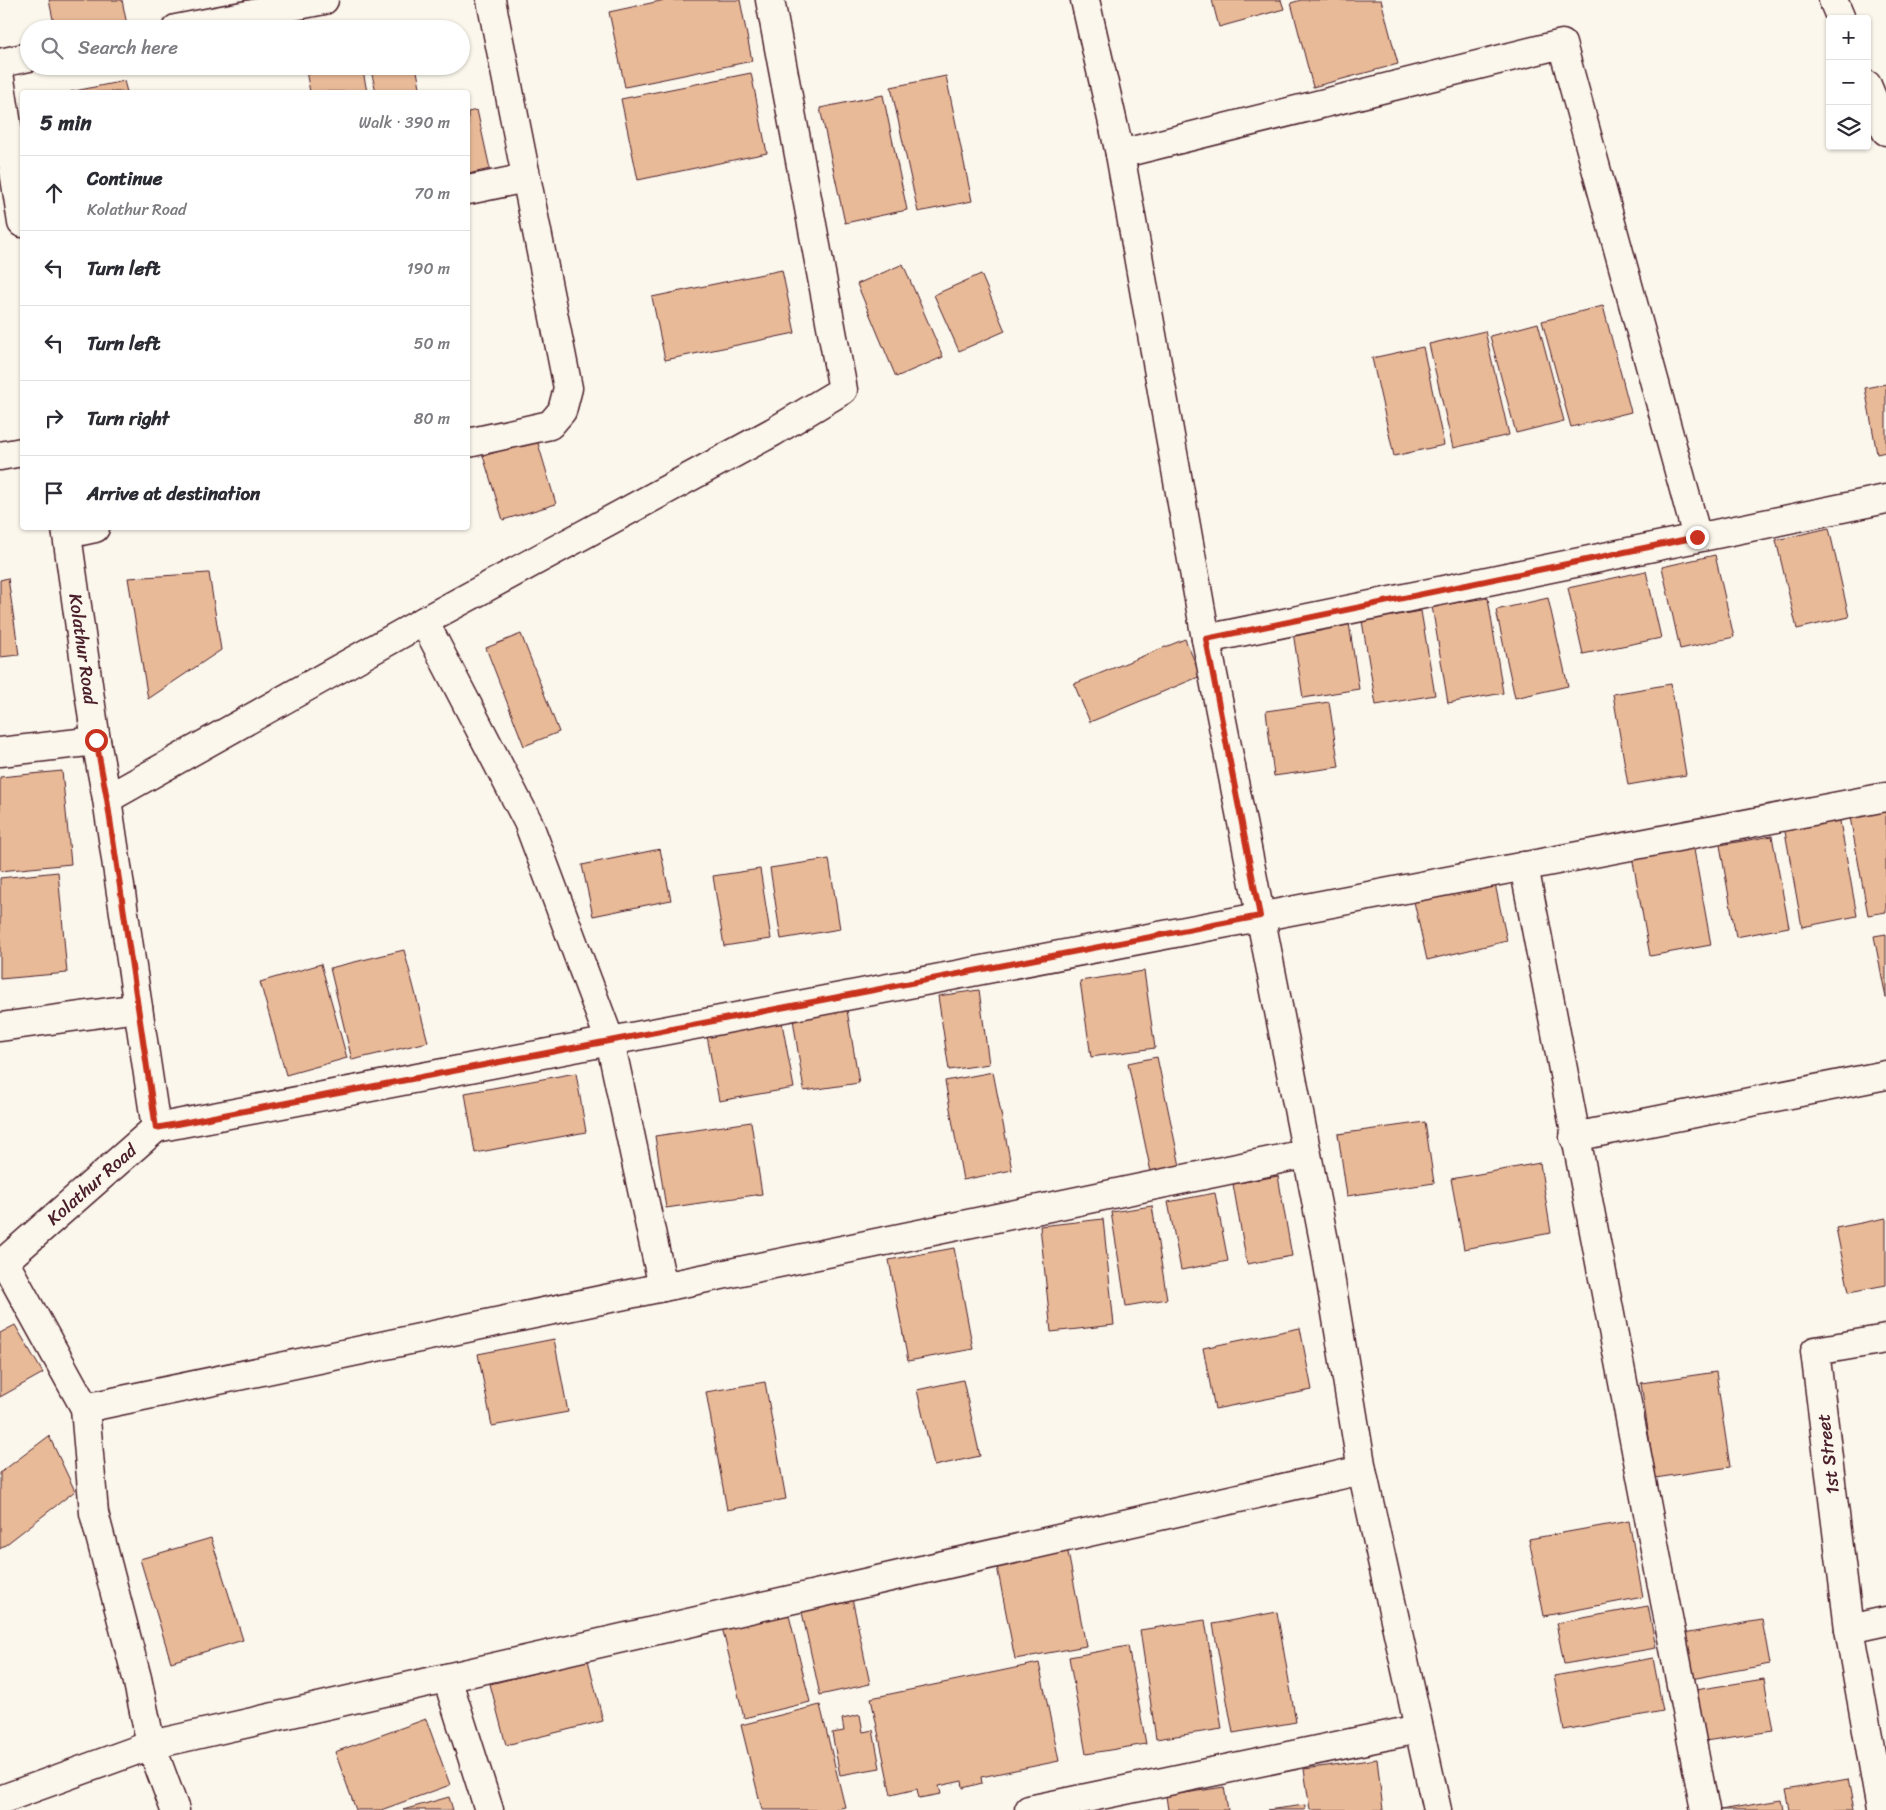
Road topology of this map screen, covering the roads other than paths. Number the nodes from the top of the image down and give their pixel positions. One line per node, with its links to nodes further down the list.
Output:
1 (324, 0): 7 (street)
2 (491, 0): 14 (street)
3 (770, 0): 23 (street)
4 (1086, 0): 13 (street)
5 (1833, 0): 6 (street)
6 (1839, 15)
7 (222, 20)
8 (20, 59): 9 (street)
9 (0, 63)
10 (1871, 95): 12 (street)
11 (1, 96): 16 (street)
12 (1886, 131)
13 (1120, 154): 22 (street); 24 (street)
14 (526, 178): 15 (street); 17 (street)
15 (470, 190)
16 (20, 210)
17 (470, 443)
18 (20, 452): 19 (street)
19 (0, 456)
20 (1886, 499): 22 (street)
21 (67, 531): 25 (street, Kolathur Road)
22 (1697, 537): 24 (street)
23 (424, 621): 28 (street); 33 (street)
24 (1206, 639): 30 (street)
25 (96, 740): 26 (street); 28 (street, Kolathur Road)
26 (0, 752)
27 (1886, 797): 29 (street)
28 (107, 799): 31 (street, Kolathur Road)
29 (1524, 866): 30 (street); 36 (street)
30 (1260, 916): 33 (street); 37 (street)
31 (138, 1008): 32 (street); 35 (street, Kolathur Road)
32 (0, 1027)
33 (610, 1041): 35 (street); 39 (street)
34 (1886, 1075): 36 (street)
35 (156, 1128): 38 (street, Kolathur Road)
36 (1574, 1137): 53 (street)
37 (1305, 1154): 39 (street); 42 (street)
38 (2, 1263): 41 (street)
39 (663, 1287): 41 (street)
40 (1886, 1339): 44 (street, 1st Street)
41 (86, 1408): 47 (street)
42 (1362, 1470): 45 (street); 46 (street)
43 (1886, 1621): 44 (street)
44 (1849, 1628): 54 (street)
45 (447, 1678): 47 (street); 50 (street)
46 (1418, 1729): 51 (street); 52 (street)
47 (151, 1745): 48 (street); 49 (street)
48 (0, 1800)
49 (175, 1810)
50 (489, 1810)
51 (1029, 1810)
52 (1437, 1810)
53 (1705, 1810)
54 (1880, 1810)

